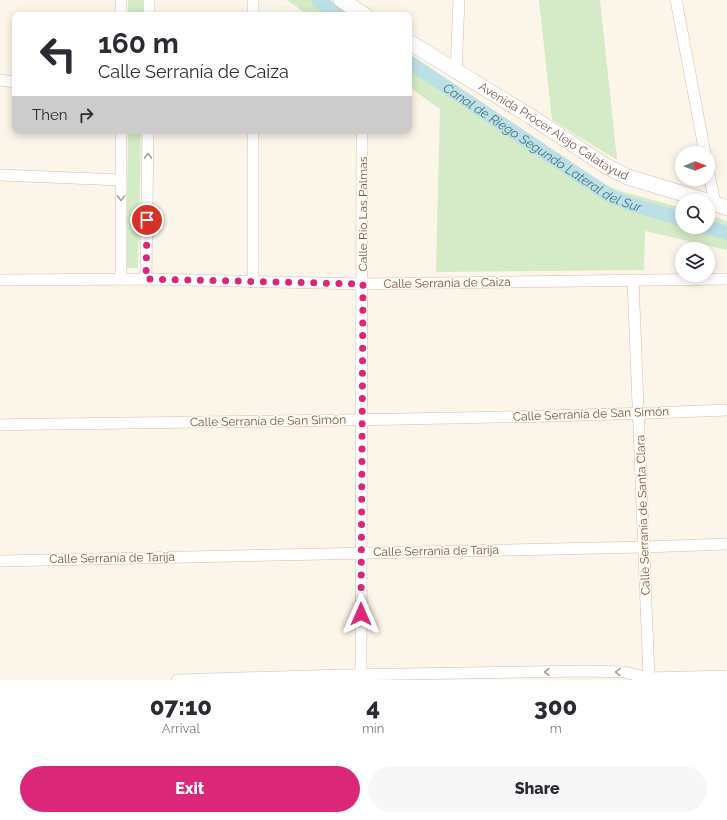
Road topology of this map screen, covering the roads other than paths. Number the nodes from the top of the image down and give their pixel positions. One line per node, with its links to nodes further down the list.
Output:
1 (117, 0): 7 (street)
2 (148, 0): 8 (street)
3 (253, 0): 9 (street)
4 (341, 0): 10 (street)
5 (458, 0): 12 (street)
6 (676, 0): 19 (street)
7 (120, 12)
8 (148, 12)
9 (253, 12)
10 (360, 12)
11 (412, 44): 12 (street, Avenida Prócer Alejo Calatayud)
12 (456, 72): 22 (street, Avenida Prócer Alejo Calatayud)
13 (0, 80): 14 (street)
14 (12, 82)
15 (121, 134): 21 (street)
16 (148, 134): 24 (street, one-way to 16)
17 (253, 134): 28 (street)
18 (362, 134): 29 (street, Calle Río Las Palmas)
19 (704, 146)
20 (0, 175): 21 (street)
21 (121, 180): 23 (street, one-way to 23)
22 (684, 194)
23 (121, 279): 24 (street, Calle Serranía de Caiza); 26 (street, Calle Serranía de Caiza)
24 (146, 279): 28 (street, Calle Serranía de Caiza)
25 (727, 279): 27 (street, Calle Serranía de Caiza)
26 (0, 280)
27 (633, 280): 29 (street, Calle Serranía de Caiza); 31 (street, Calle Serranía de Santa Clara)
28 (253, 282): 29 (street, Calle Serranía de Caiza)
29 (363, 284): 32 (street, Calle Río Las Palmas)
30 (727, 410): 31 (street, Calle Serranía de San Simón)
31 (638, 413): 32 (street, Calle Serranía de San Simón); 35 (street, Calle Serranía de Santa Clara)
32 (361, 420): 33 (street, Calle Serranía de San Simón); 36 (street, Calle Río Las Palmas)
33 (0, 425)
34 (727, 544): 35 (street, Calle Serranía de Tarija)
35 (644, 548): 36 (street, Calle Serranía de Tarija); 41 (street, Calle Serranía de Santa Clara)
36 (360, 553): 37 (street, Calle Serranía de Tarija); 40 (street, Calle Río Las Palmas)
37 (0, 561)
38 (727, 676): 41 (street)
39 (344, 678): 40 (street); 42 (street)
40 (361, 678): 41 (street, one-way to 40)
41 (647, 679)
42 (177, 680)

